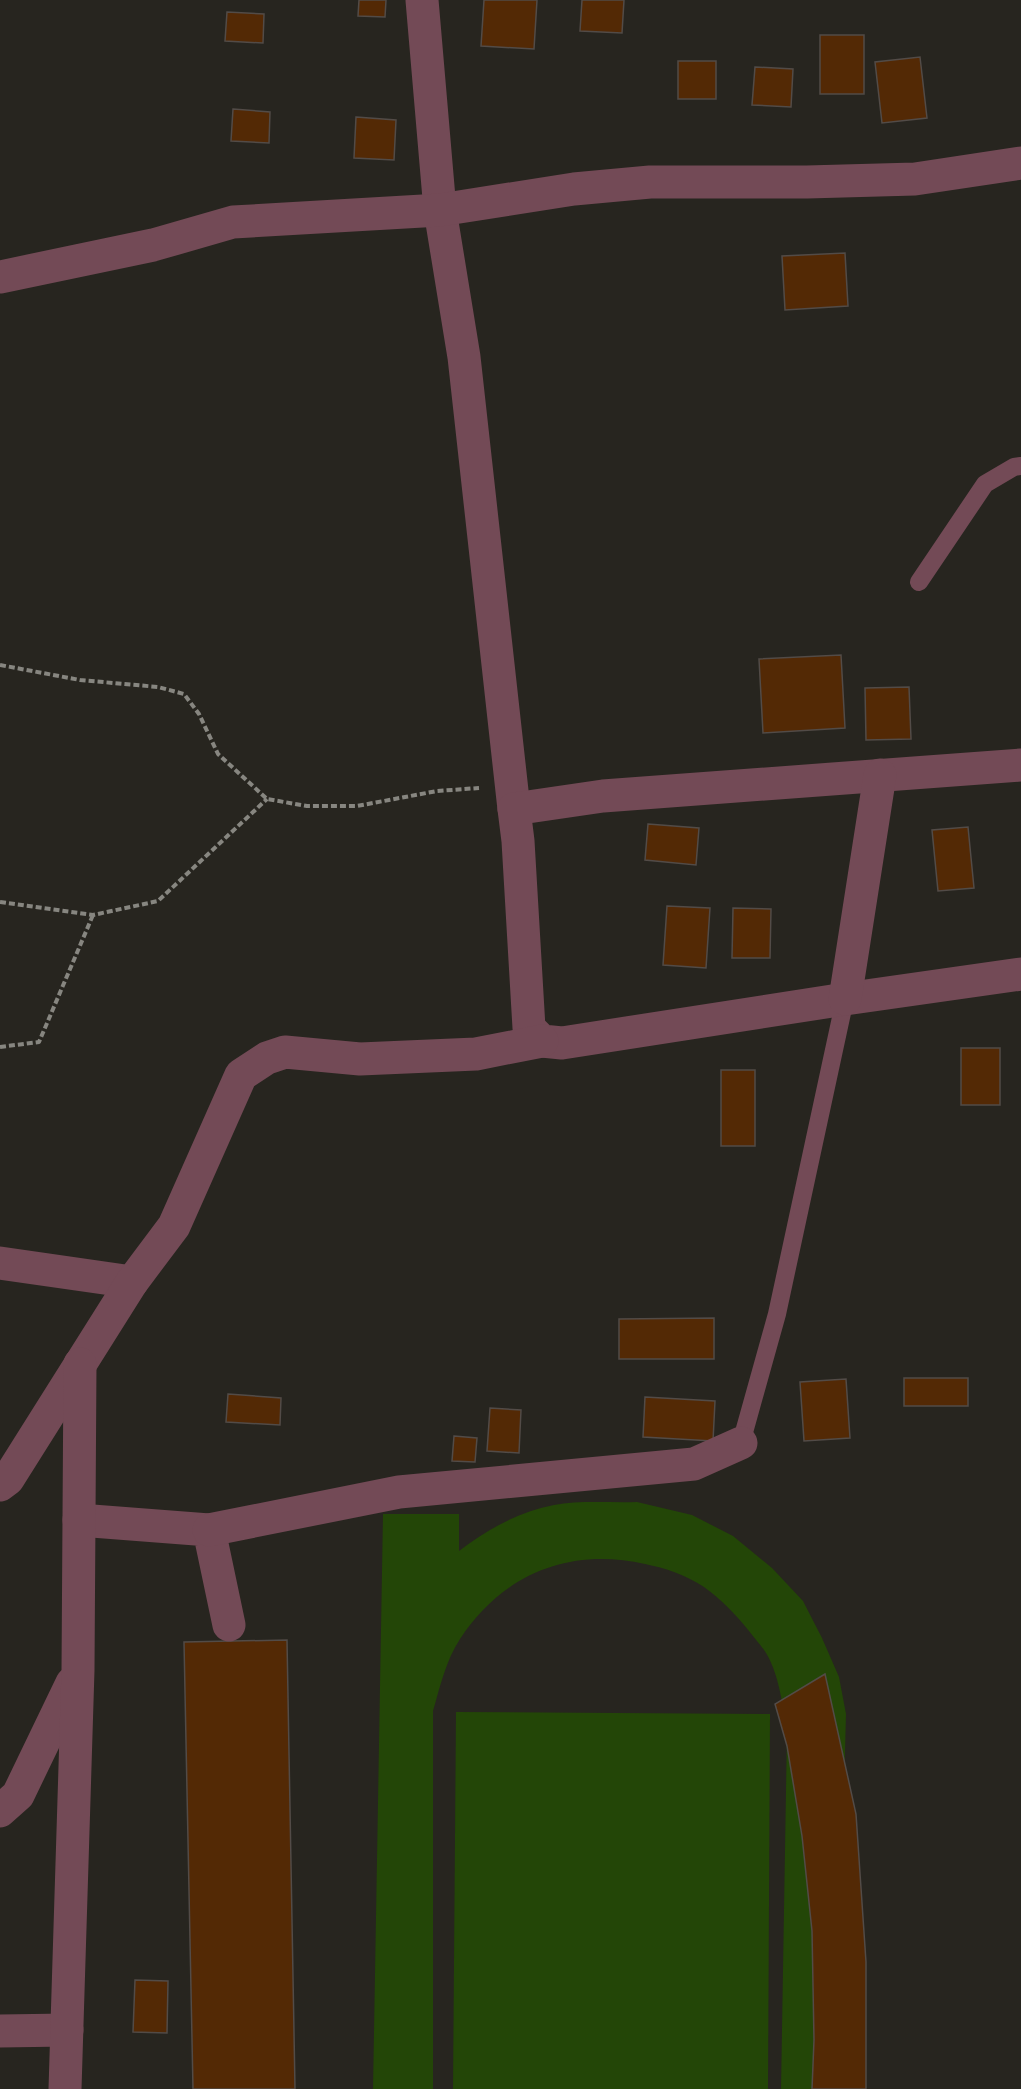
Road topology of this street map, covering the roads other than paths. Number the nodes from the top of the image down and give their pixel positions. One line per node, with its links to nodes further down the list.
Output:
1 (422, 0): 3 (street)
2 (1021, 162): 3 (street)
3 (440, 210): 4 (street); 9 (street)
4 (0, 277)
5 (1021, 466): 6 (lane)
6 (919, 582)
7 (1021, 765): 8 (street)
8 (880, 775): 9 (street); 11 (street)
9 (512, 798): 12 (street)
10 (1021, 974): 11 (street)
11 (845, 999): 12 (street); 16 (lane)
12 (542, 1041): 14 (street)
13 (0, 1263): 14 (street)
14 (132, 1282): 15 (street)
15 (80, 1364): 17 (street); 18 (street)
16 (741, 1443): 19 (street)
17 (0, 1485)
18 (79, 1520): 19 (street); 21 (street)
19 (209, 1530): 20 (street)
20 (229, 1625)
21 (78, 1670): 22 (street); 23 (street)
22 (0, 1811)
23 (67, 2030): 24 (street); 25 (street)
24 (0, 2031)
25 (65, 2089)

